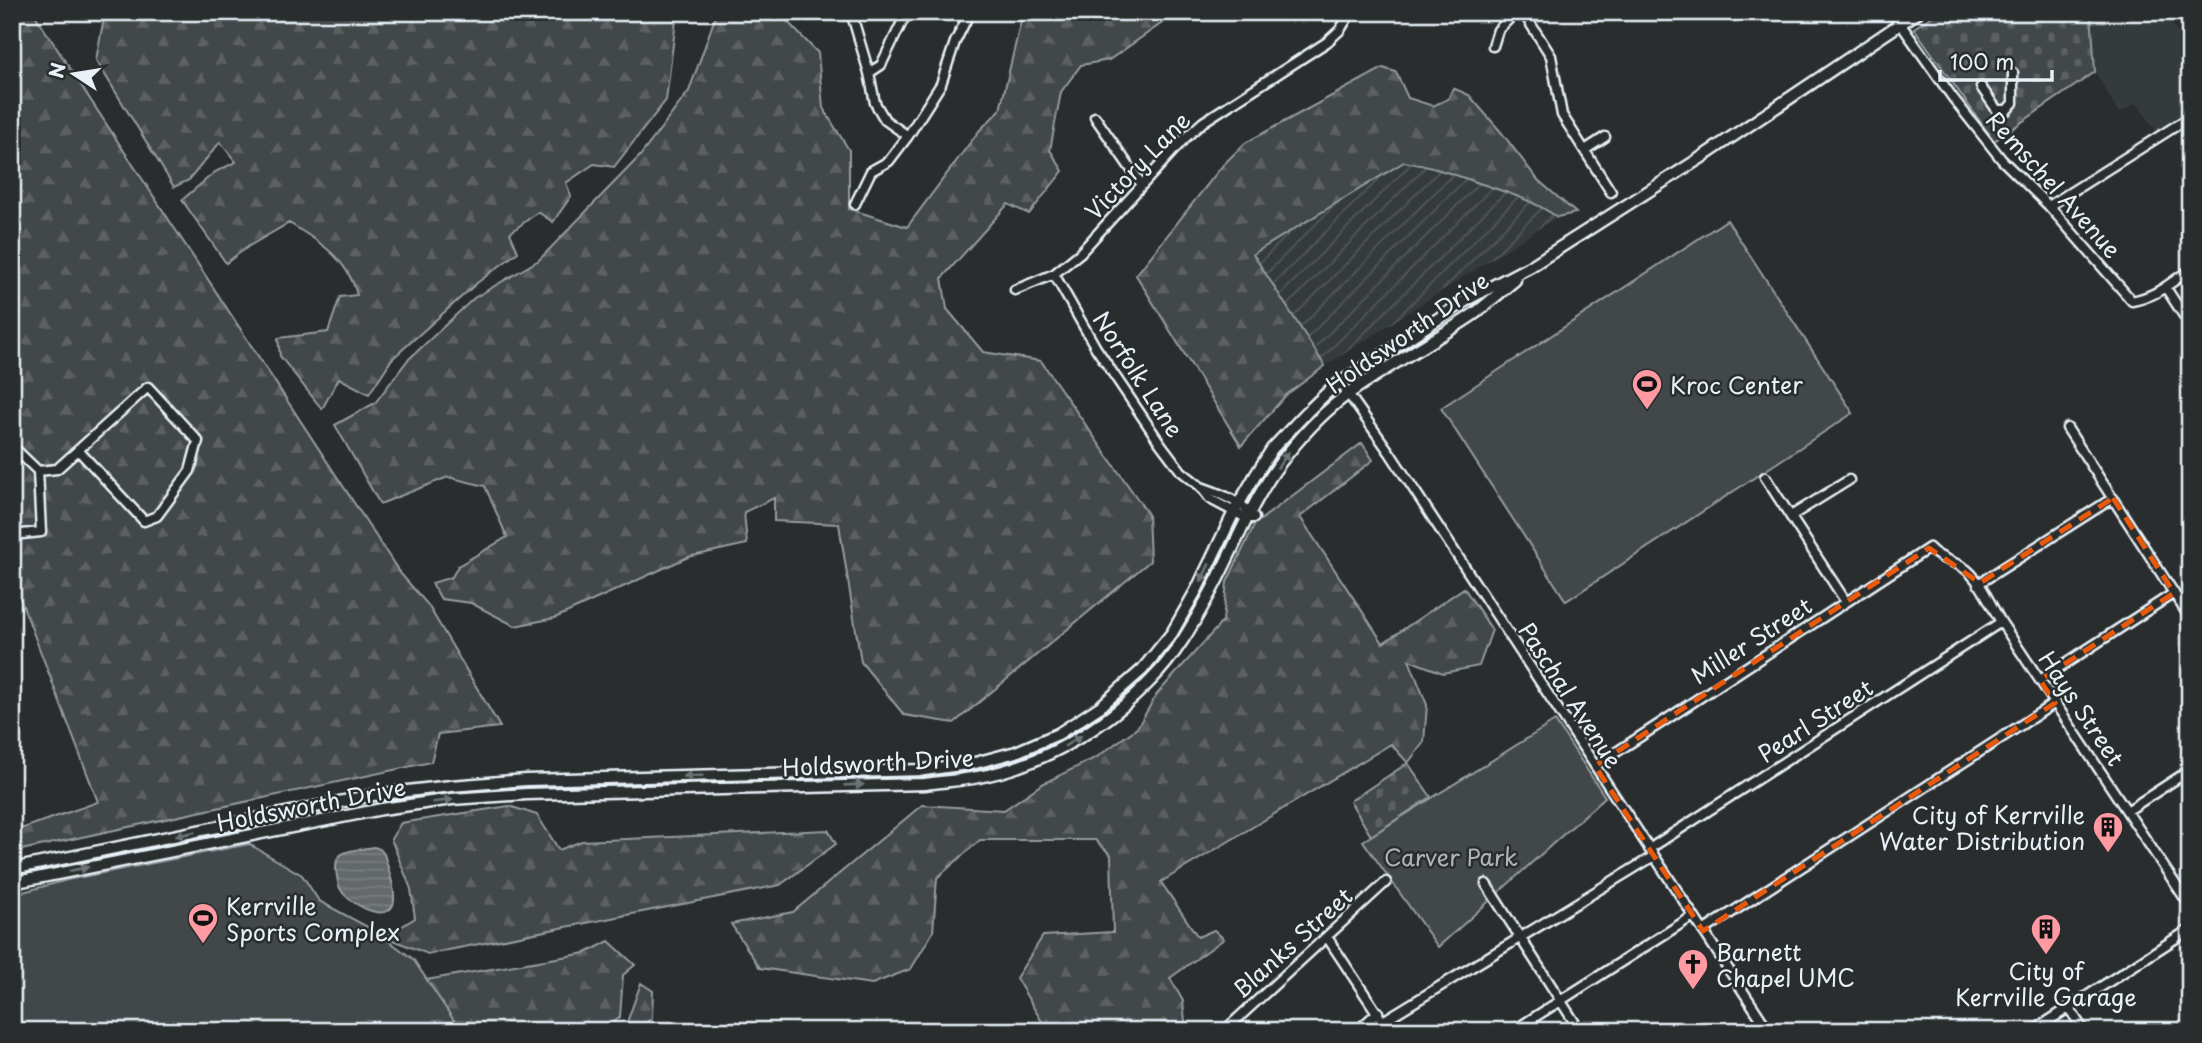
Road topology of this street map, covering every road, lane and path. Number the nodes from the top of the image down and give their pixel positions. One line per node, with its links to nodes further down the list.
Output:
1 (851, 12): 13 (street)
2 (907, 12): 13 (street)
3 (970, 12): 18 (street)
4 (1351, 12): 21 (street, Victory Lane)
5 (1516, 12): 12 (street)
6 (1523, 12): 20 (street)
7 (1892, 12): 11 (street, Remschel Avenue)
8 (1918, 12): 11 (main road, Holdsworth Drive)
9 (2183, 12): 10 (main road)
10 (2190, 22)
11 (1900, 24): 24 (street, Remschel Avenue); 25 (main road, Holdsworth Drive)
12 (1493, 47)
13 (869, 73): 18 (street)
14 (2013, 73): 15 (street)
15 (1981, 87)
16 (1095, 117): 21 (street)
17 (2190, 117): 24 (street)
18 (908, 136): 23 (street)
19 (1605, 136): 20 (street)
20 (1585, 150): 22 (street)
21 (1142, 185): 27 (street, Victory Lane)
22 (1611, 192)
23 (855, 204)
24 (2049, 206): 28 (street, Remschel Avenue)
25 (1531, 266): 31 (main road, Holdsworth Drive); 32 (main road, Holdsworth Drive)
26 (2190, 270): 28 (street)
27 (1054, 274): 29 (street, Victory Lane); 40 (street, Norfolk Lane)
28 (2166, 288): 30 (street)
29 (1015, 290)
30 (2190, 325)
31 (1340, 382): 32 (street, Paschal Avenue); 40 (main road, Holdsworth Drive)
32 (1348, 393): 41 (main road, Holdsworth Drive, one-way to 32); 52 (street, Paschal Avenue)
33 (2067, 428): 39 (street)
34 (12, 446): 36 (street)
35 (78, 450): 35 (street); 36 (street)
36 (38, 471): 43 (street)
37 (1765, 477): 42 (street)
38 (1849, 480): 42 (street)
39 (2113, 498): 45 (street); 46 (street)
40 (1236, 508): 41 (street, Norfolk Lane); 54 (main road, Holdsworth Drive, one-way to 54)
41 (1248, 514): 55 (main road, Holdsworth Drive, one-way to 41)
42 (1791, 516): 47 (street)
43 (12, 535)
44 (1929, 548): 45 (street, Hays Street); 47 (street, Miller Street)
45 (1978, 584): 49 (street, Hays Street)
46 (2174, 593): 48 (street); 50 (street)
47 (1846, 602): 52 (street, Miller Street)
48 (2190, 618)
49 (2001, 622): 50 (street, Hays Street); 59 (street, Pearl Street)
50 (2040, 680): 51 (street, Hays Street)
51 (2055, 703): 57 (street, Hays Street); 67 (street)
52 (1595, 766): 59 (street, Paschal Avenue)
53 (2190, 770): 57 (street)
54 (761, 774): 55 (main road); 56 (main road, Holdsworth Drive, one-way to 56)
55 (761, 788): 58 (main road, Holdsworth Drive, one-way to 55)
56 (300, 811): 58 (main road); 60 (main road, Holdsworth Drive, one-way to 60)
57 (2127, 811): 64 (street, Hays Street)
58 (304, 824): 62 (main road, Holdsworth Drive, one-way to 58)
59 (1652, 853): 65 (street, Paschal Avenue); 69 (street, Pearl Street)
60 (12, 869)
61 (1386, 882): 68 (street, Blanks Street)
62 (12, 883)
63 (1486, 884): 69 (street)
64 (2190, 906)
65 (1693, 916): 67 (street, Paschal Avenue); 70 (street)
66 (2190, 929): 71 (street)
67 (1703, 931): 79 (street, Paschal Avenue)
68 (1328, 937): 72 (street); 74 (street, Blanks Street)
69 (1520, 939): 70 (street); 73 (street, Pearl Street)
70 (1561, 1001): 77 (street); 78 (street)
71 (2069, 1007): 80 (street); 81 (street)
72 (1378, 1012): 73 (street); 75 (street)
73 (1383, 1021): 76 (street)
74 (1224, 1031)
75 (1357, 1031)
76 (1389, 1031)
77 (1513, 1031)
78 (1580, 1031)
79 (1769, 1031)
80 (2034, 1031)
81 (2084, 1031)

